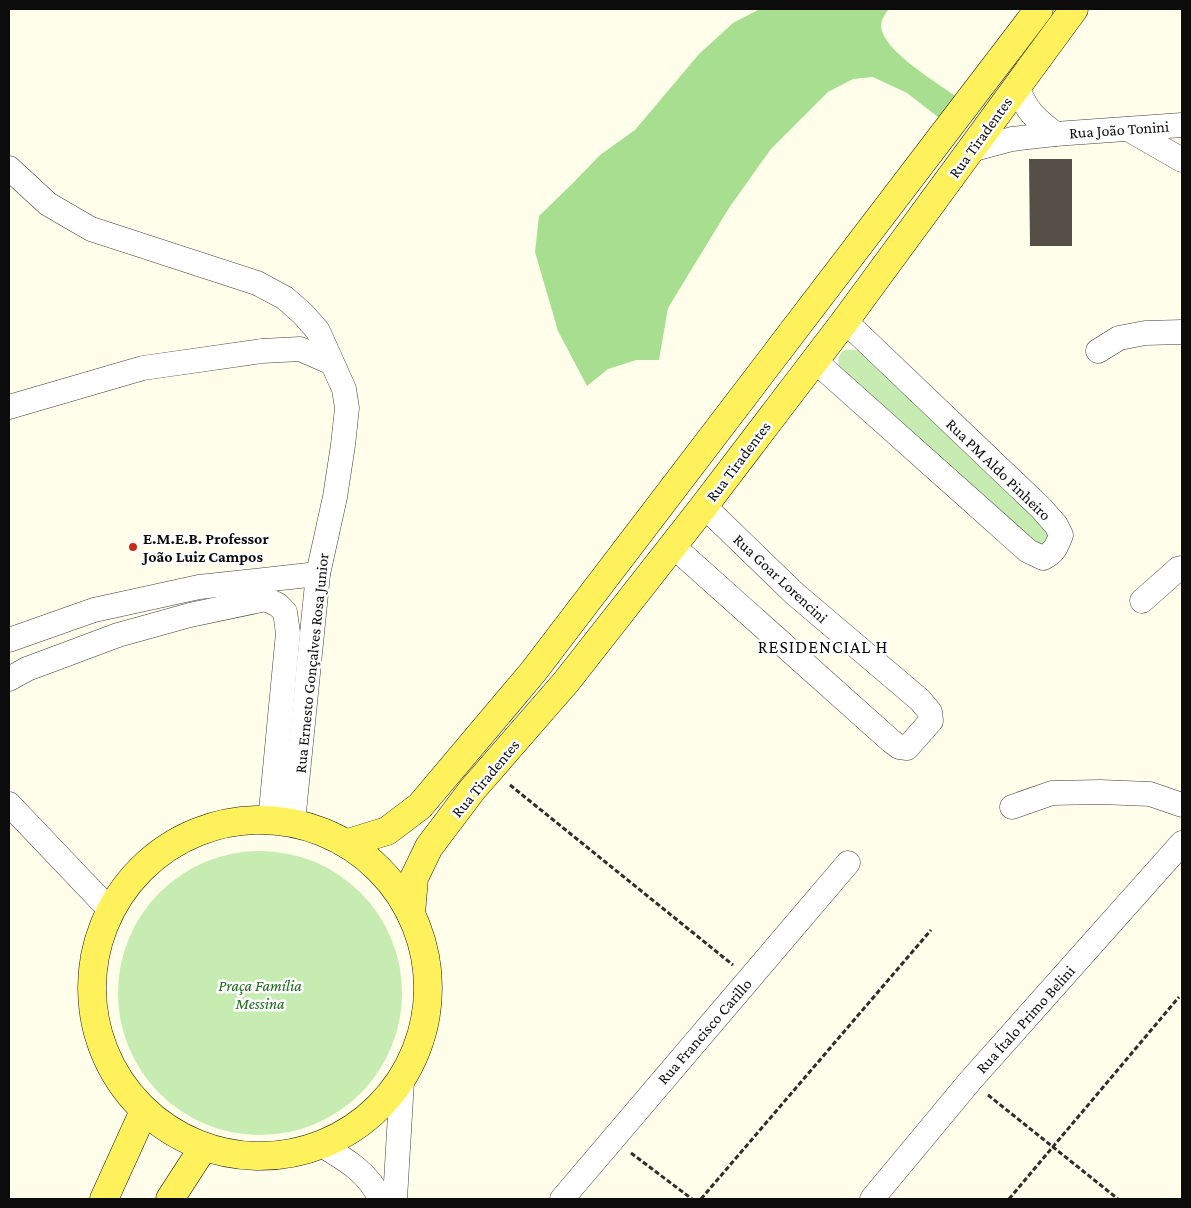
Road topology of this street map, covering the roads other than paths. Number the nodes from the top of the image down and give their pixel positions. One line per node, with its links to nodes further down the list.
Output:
1 (1038, 9): 29 (main road, Rua Tiradentes)
2 (1074, 9): 3 (main road, Rua Tiradentes)
3 (1017, 87): 6 (street); 7 (main road, Rua Tiradentes)
4 (1182, 125): 5 (street, Rua João Tonini)
5 (1128, 129): 6 (street, Rua João Tonini); 8 (street)
6 (1056, 134): 7 (street, Rua João Tonini)
7 (970, 150): 10 (main road, Rua Tiradentes)
8 (1182, 160)
9 (9, 168): 14 (street, Rua Ernesto Gonçalves Rosa Junior)
10 (845, 321): 13 (main road, Rua Tiradentes); 13 (street, Rua PM Aldo Pinheiro)
11 (1182, 332): 12 (street)
12 (1098, 351)
13 (814, 360): 16 (main road, Rua Tiradentes)
14 (330, 362): 15 (street); 19 (street, Rua Ernesto Gonçalves Rosa Junior)
15 (9, 407)
16 (704, 506): 17 (main road, Rua Tiradentes); 17 (street, Rua Goar Lorencini)
17 (673, 546): 33 (main road, Rua Tiradentes)
18 (1182, 568): 21 (street)
19 (318, 574): 20 (street); 28 (street, Rua Ernesto Gonçalves Rosa Junior)
20 (153, 597): 22 (street); 23 (street)
21 (1142, 601)
22 (149, 626): 24 (street); 28 (street)
23 (9, 640)
24 (9, 679)
25 (9, 804): 32 (street)
26 (1182, 805): 27 (street)
27 (1012, 807)
28 (282, 821): 29 (main road); 32 (main road)
29 (348, 843): 33 (main road)
30 (1182, 843): 43 (street, Rua Ítalo Primo Belini)
31 (848, 863): 42 (street, Rua Francisco Carillo)
32 (109, 909): 35 (main road)
33 (411, 914): 34 (main road)
34 (402, 1081): 36 (main road); 41 (street)
35 (144, 1112): 37 (main road); 38 (main road)
36 (323, 1146): 37 (main road); 40 (street)
37 (203, 1148): 39 (main road)
38 (104, 1199)
39 (170, 1199)
40 (380, 1199)
41 (395, 1199)
42 (562, 1199)
43 (872, 1199)

